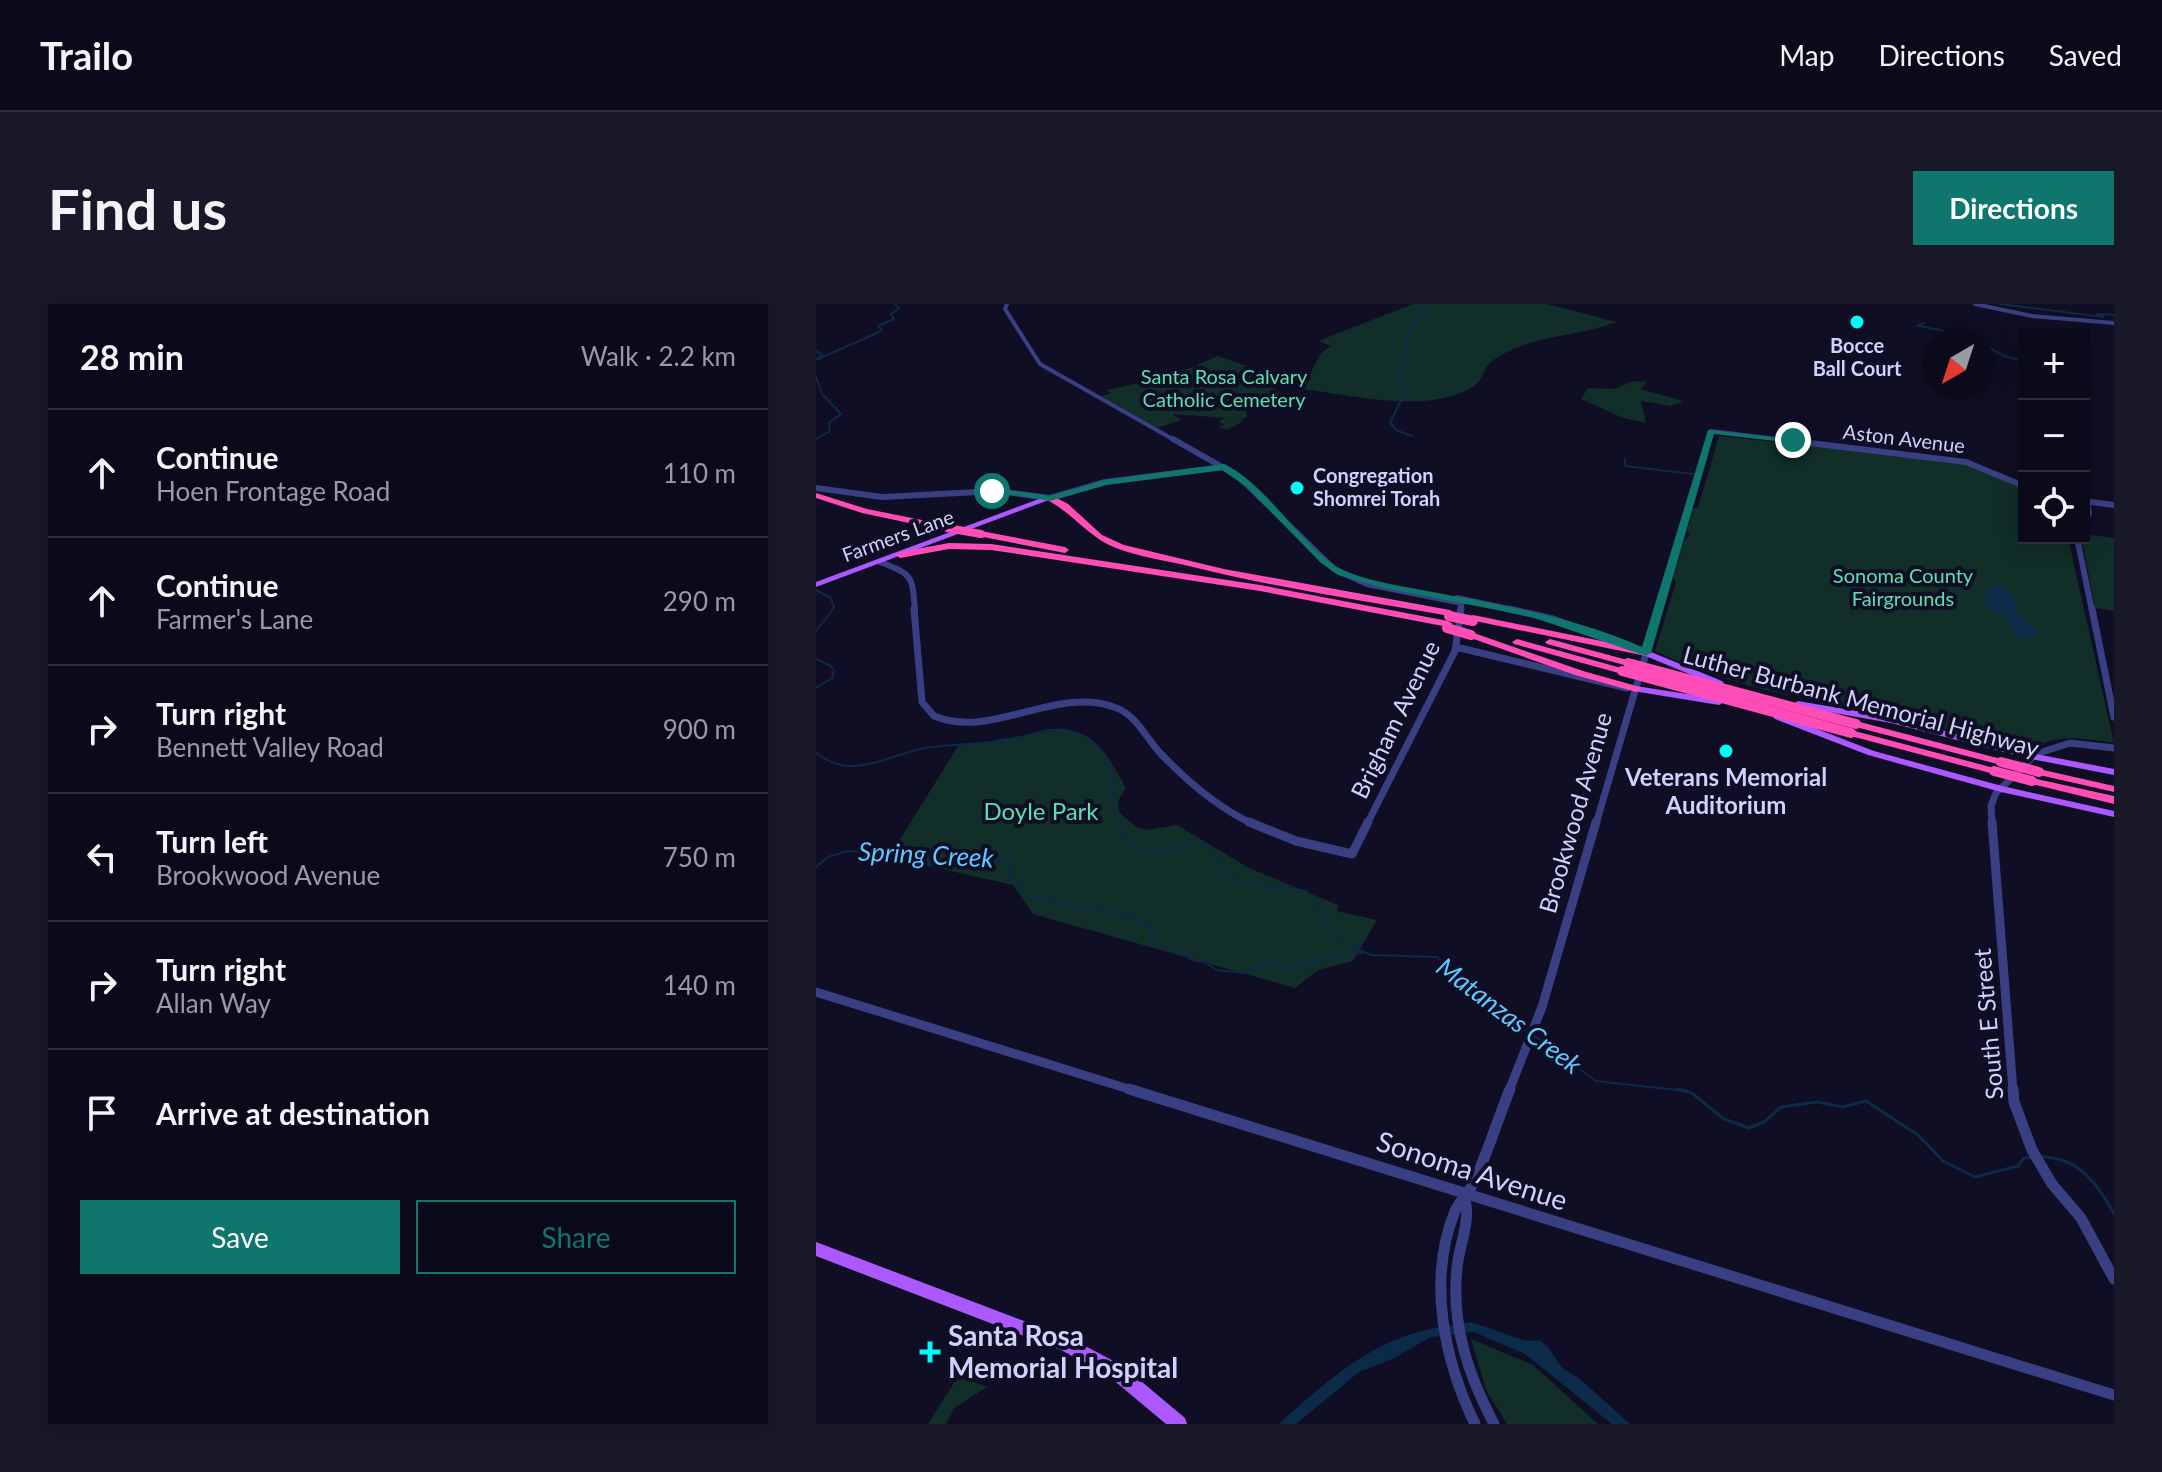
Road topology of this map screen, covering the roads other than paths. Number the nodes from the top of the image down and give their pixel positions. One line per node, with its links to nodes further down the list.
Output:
1 (1007, 304): 5 (street)
2 (1975, 304): 3 (street)
3 (2114, 323)
4 (1711, 431): 8 (street, Aston Avenue); 25 (street, Brookwood Avenue)
5 (1203, 455): 6 (street); 7 (street)
6 (1224, 467): 7 (street, Farmers Lane); 11 (street); 21 (street)
7 (1188, 471): 11 (street, Farmers Lane)
8 (2018, 484)
9 (816, 488): 11 (street)
10 (816, 495): 14 (highway)
11 (1050, 498): 14 (main road, Farmers Lane); 22 (highway)
12 (2090, 502): 13 (street)
13 (2114, 505)
14 (947, 532): 16 (highway); 17 (main road, Farmers Lane); 20 (highway, bridge)
15 (2078, 544): 28 (street)
16 (991, 547): 17 (highway); 20 (highway)
17 (900, 555): 18 (main road, Farmers Lane)
18 (880, 562): 19 (main road, Farmers Lane); 24 (street, Brigham Avenue)
19 (816, 585)
20 (1260, 588): 22 (highway)
21 (1462, 601): 24 (street, Brigham Avenue); 25 (street)
22 (1449, 620): 23 (highway, bridge); 23 (highway, bridge)
23 (1472, 626): 25 (highway); 26 (highway); 33 (highway, Luther Burbank Memorial Highway, bridge)
24 (1456, 647): 26 (street)
25 (1646, 653): 26 (street, Brookwood Avenue); 27 (main road)
26 (1636, 689): 29 (main road); 39 (street, Brookwood Avenue)
27 (1850, 713): 29 (main road); 31 (main road)
28 (2114, 717)
29 (1847, 746): 34 (main road)
30 (2114, 748): 31 (street)
31 (2031, 756): 32 (main road); 34 (street)
32 (2114, 772)
33 (2035, 776): 35 (highway, Luther Burbank Memorial Highway); 36 (highway, Luther Burbank Memorial Highway)
34 (2001, 789): 37 (main road); 41 (street, South E Street)
35 (2114, 789)
36 (2114, 800)
37 (2114, 814)
38 (816, 992): 39 (street, Sonoma Avenue)
39 (1466, 1198): 42 (street, Sonoma Avenue); 44 (street, Brookwood Avenue); 45 (street, Brookwood Avenue)
40 (816, 1249): 43 (main road)
41 (2114, 1279)
42 (2114, 1395)
43 (1179, 1424)
44 (1475, 1424)
45 (1494, 1424)

